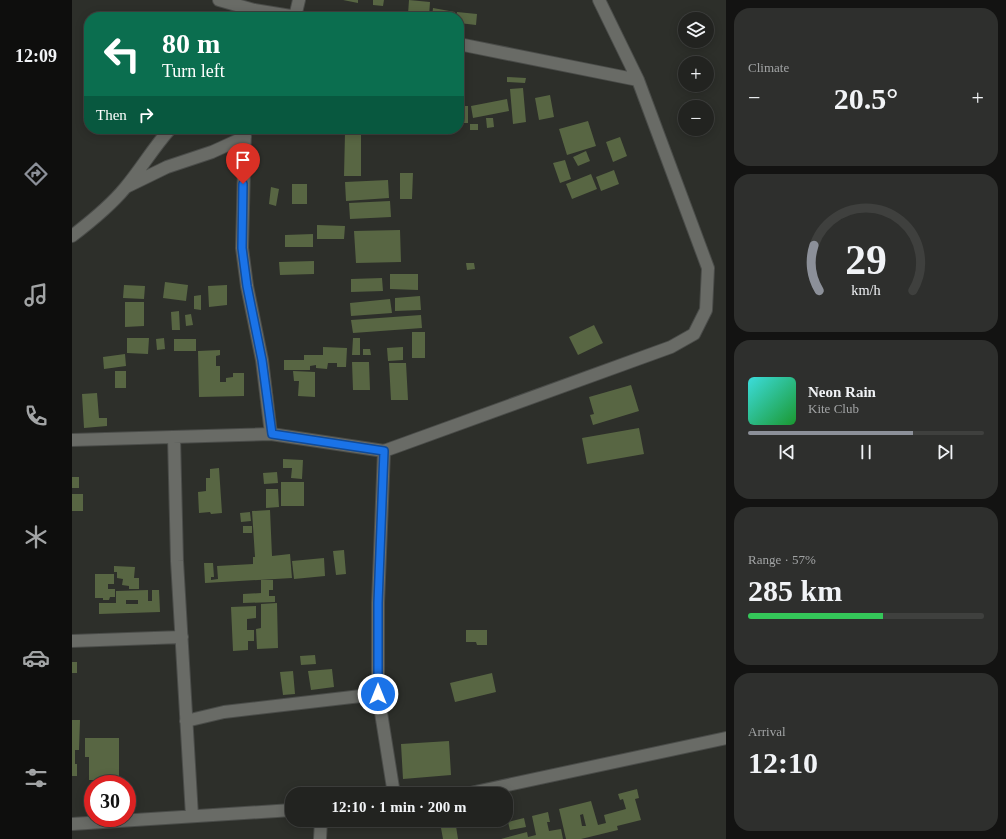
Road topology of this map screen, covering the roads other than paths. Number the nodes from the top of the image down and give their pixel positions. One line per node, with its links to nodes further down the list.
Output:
1 (220, 0): 4 (street)
2 (299, 0): 5 (street)
3 (599, 0): 7 (street)
4 (250, 12)
5 (297, 12)
6 (464, 45): 7 (street)
7 (638, 80): 16 (street)
8 (166, 134): 11 (street)
9 (243, 134): 11 (street)
10 (245, 134): 13 (street)
11 (124, 188): 12 (street)
12 (72, 236)
13 (272, 434): 14 (street); 16 (street)
14 (174, 437): 15 (street); 17 (street)
15 (72, 440)
16 (384, 451): 19 (street)
17 (182, 637): 18 (street); 20 (street)
18 (72, 641)
19 (378, 694): 20 (street); 22 (street)
20 (186, 721): 25 (street)
21 (726, 738): 23 (street)
22 (393, 787)
23 (498, 787)
24 (285, 810): 25 (street)
25 (192, 816): 26 (street)
26 (74, 827)
27 (321, 827): 28 (street)
28 (320, 839)

